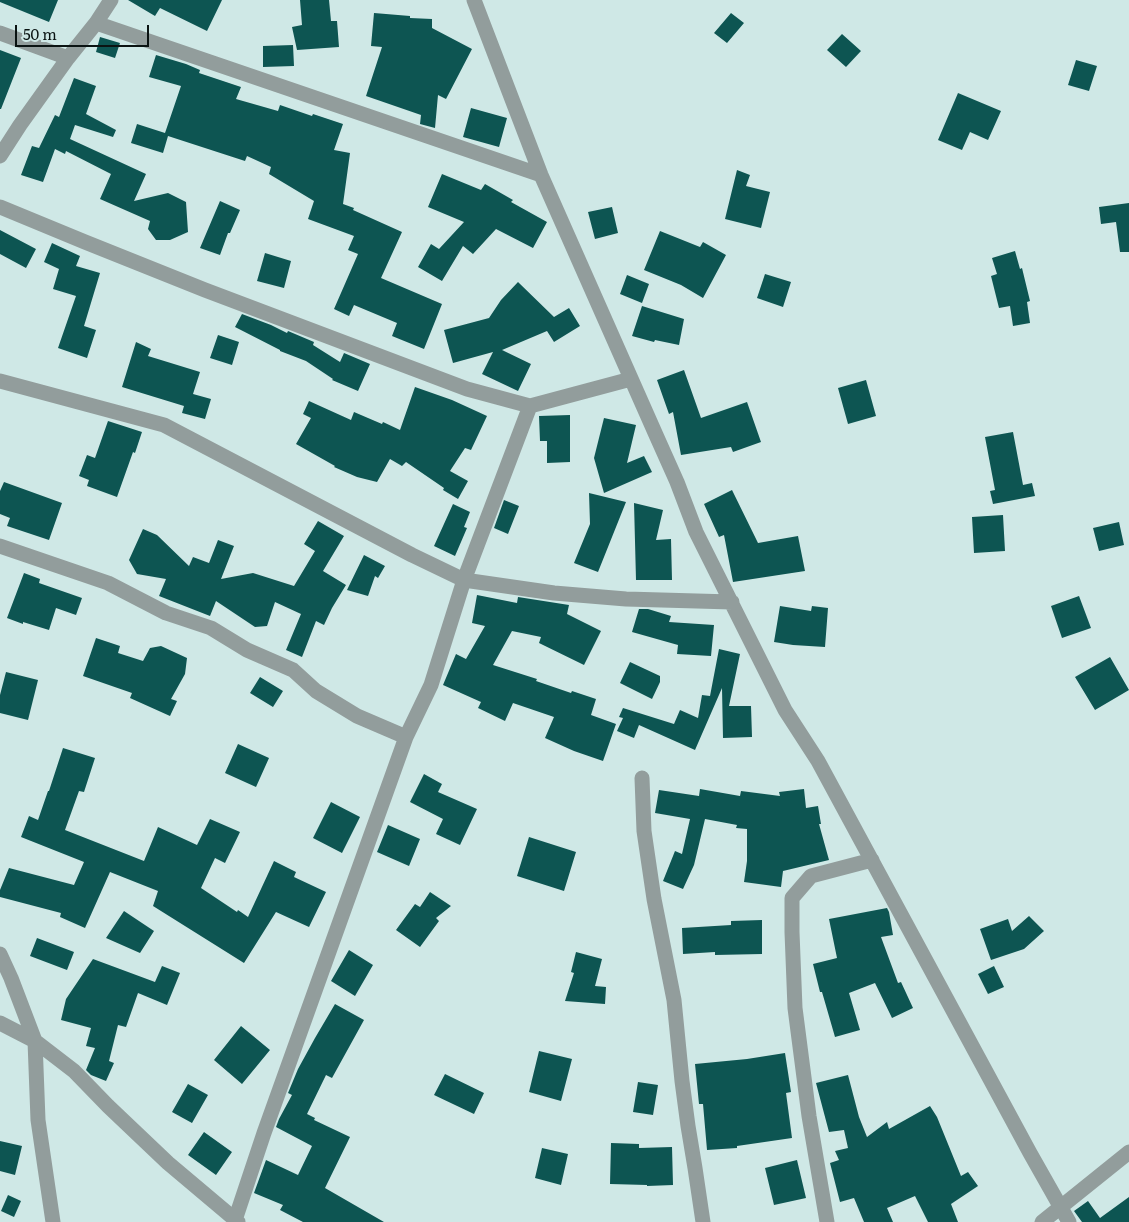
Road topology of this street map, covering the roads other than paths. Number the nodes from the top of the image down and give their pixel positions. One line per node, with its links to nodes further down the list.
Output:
1 (111, 0): 3 (street)
2 (474, 0): 7 (street)
3 (96, 23): 5 (street); 7 (street)
4 (0, 33): 5 (street)
5 (68, 58): 6 (street)
6 (0, 156)
7 (541, 176): 9 (street)
8 (0, 207): 11 (street)
9 (631, 379): 11 (street); 14 (street)
10 (0, 381): 13 (street)
11 (530, 406): 13 (street)
12 (0, 546): 15 (street)
13 (464, 580): 14 (street); 15 (street)
14 (732, 602): 17 (street)
15 (406, 737): 23 (street)
16 (642, 778): 25 (street)
17 (872, 860): 22 (street); 26 (street)
18 (0, 954): 20 (street)
19 (0, 1023): 20 (street)
20 (35, 1041): 23 (street); 24 (street)
21 (1129, 1152): 22 (street)
22 (1060, 1207): 27 (street); 28 (street)
23 (236, 1221)
24 (53, 1222)
25 (703, 1222)
26 (827, 1222)
27 (1042, 1222)
28 (1069, 1222)

